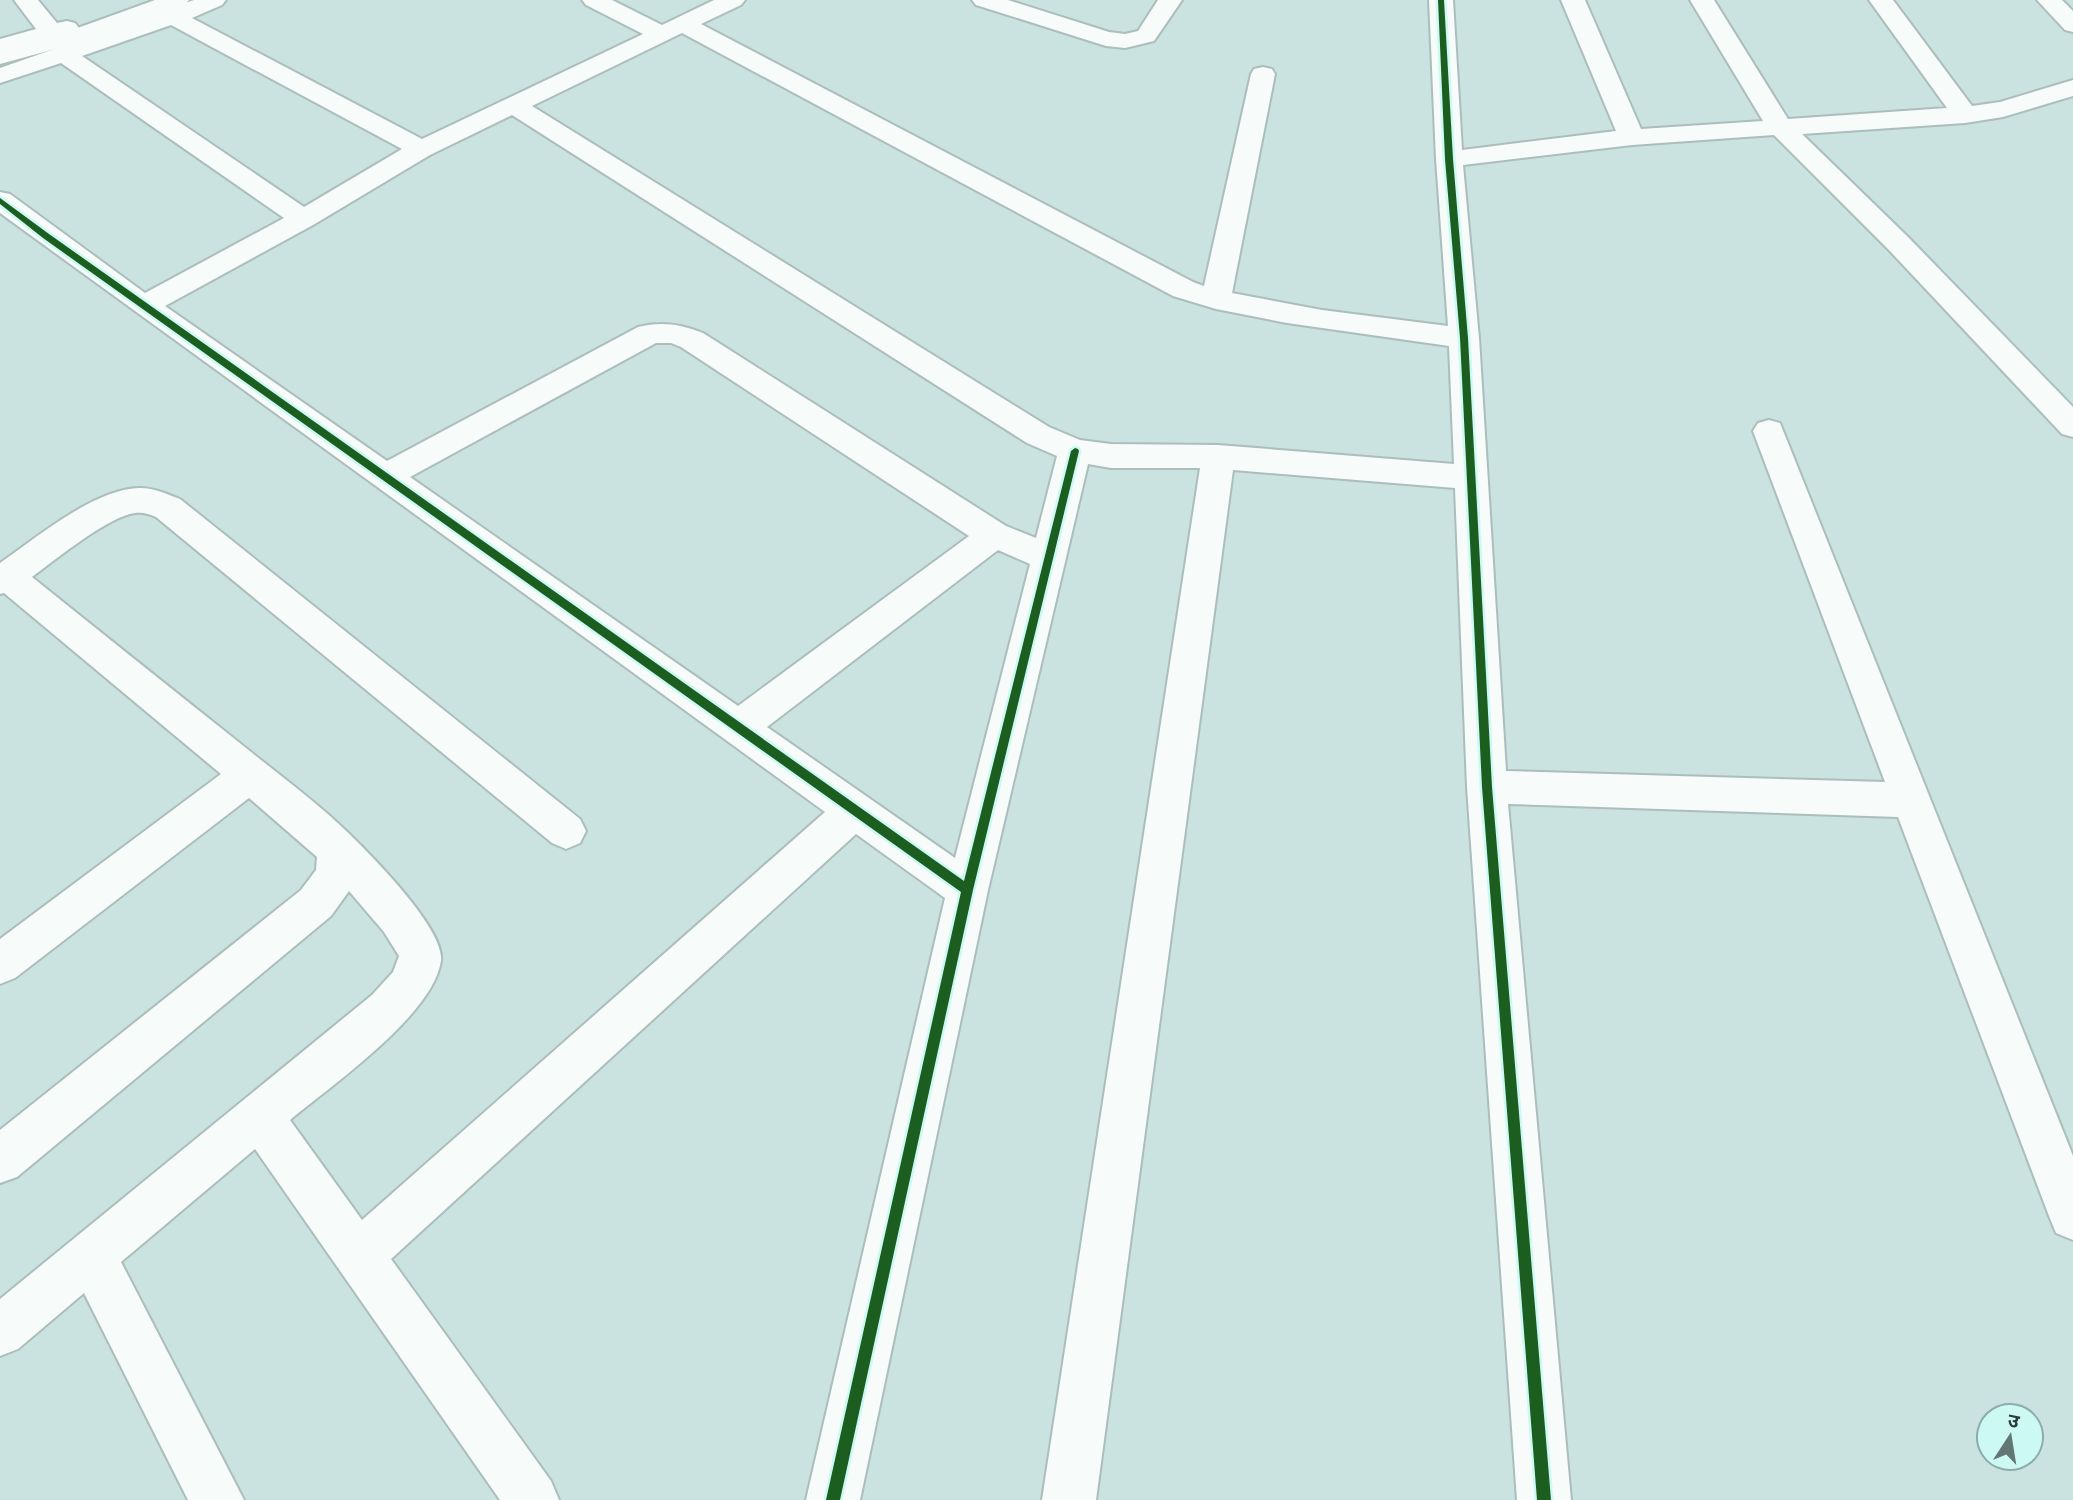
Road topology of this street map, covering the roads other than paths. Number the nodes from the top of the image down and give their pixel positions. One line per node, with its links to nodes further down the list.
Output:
1 (26, 0): 16 (street)
2 (141, 0): 16 (street)
3 (214, 0): 13 (street)
4 (594, 0): 15 (street)
5 (733, 0): 15 (street)
6 (984, 0): 7 (street)
7 (1170, 0)
8 (1441, 0): 27 (street)
9 (1573, 0): 25 (street)
10 (1702, 0): 24 (street)
11 (1881, 0): 23 (street)
12 (2049, 0): 14 (street)
13 (175, 8): 16 (street); 26 (street)
14 (2073, 25)
15 (672, 29): 22 (street); 30 (street)
16 (65, 41): 17 (street); 18 (street); 20 (street); 29 (street)
17 (0, 46)
18 (0, 57)
19 (1263, 74): 30 (street)
20 (0, 76)
21 (2073, 88): 23 (street)
22 (511, 104): 26 (street); 35 (street)
23 (1965, 115): 24 (street)
24 (1779, 126): 25 (street); 33 (street)
25 (1632, 137): 27 (street)
26 (421, 149): 29 (street)
27 (1449, 159): 32 (street)
28 (0, 200): 31 (street)
29 (303, 219): 31 (street)
30 (1216, 300): 32 (street)
31 (145, 305): 37 (street)
32 (1464, 338): 38 (street)
33 (2073, 426)
34 (1769, 430): 45 (street)
35 (1075, 452): 36 (street); 40 (street)
36 (1218, 457): 38 (street); 60 (street)
37 (384, 477): 39 (street); 42 (street)
38 (1471, 477): 44 (street)
39 (994, 535): 40 (street); 42 (street)
40 (1048, 557): 49 (street)
41 (4, 579): 43 (street); 47 (street)
42 (737, 728): 46 (street)
43 (250, 775): 48 (street); 50 (street)
44 (1487, 787): 45 (street); 61 (street)
45 (1913, 800): 53 (street)
46 (855, 810): 49 (street); 55 (street)
47 (566, 831)
48 (338, 851): 51 (street); 52 (street)
49 (967, 890): 59 (street)
50 (0, 964)
51 (259, 1116): 54 (street); 55 (street)
52 (0, 1160)
53 (2071, 1206)
54 (91, 1255): 56 (street); 57 (street)
55 (358, 1256): 58 (street)
56 (0, 1331)
57 (217, 1500)
58 (532, 1500)
59 (833, 1500)
60 (1069, 1500)
61 (1544, 1500)

